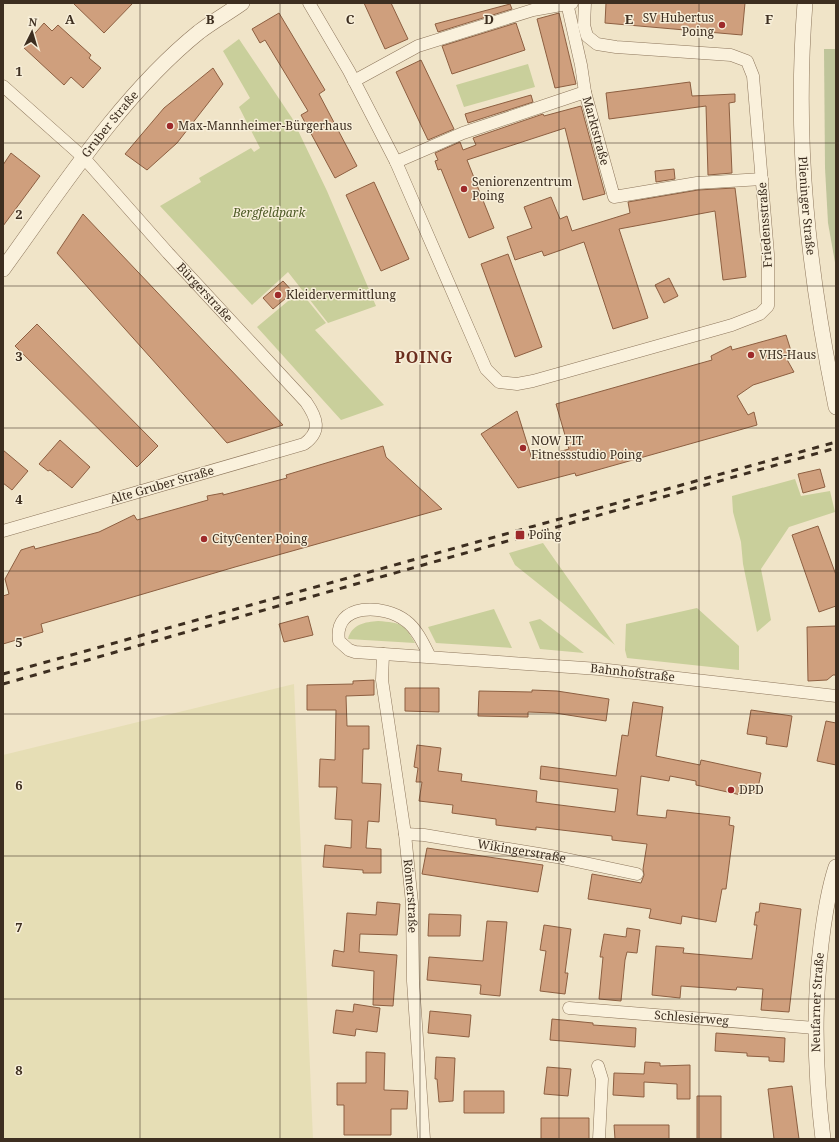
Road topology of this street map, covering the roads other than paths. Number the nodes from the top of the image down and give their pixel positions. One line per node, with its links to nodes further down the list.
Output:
1 (309, 3): 7 (street)
2 (567, 3): 3 (street); 7 (street); 9 (street)
3 (572, 3)
4 (585, 3): 12 (street, Friedensstraße)
5 (805, 3): 14 (street, Plieninger Straße)
6 (238, 6): 10 (street, Gruber Straße)
7 (354, 81): 11 (street)
8 (3, 86): 10 (street, Bürgerstraße)
9 (585, 92): 11 (street, Marktstraße); 12 (street, Marktstraße)
10 (84, 158): 13 (street, Gruber Straße); 15 (street, Bürgerstraße)
11 (396, 162): 12 (street, Friedensstraße)
12 (762, 179)
13 (3, 269)
14 (836, 407)
15 (315, 431): 16 (street, Alte Gruber Straße)
16 (3, 531)
17 (382, 654): 18 (street, Bahnhofstraße); 18 (street, Bahnhofstraße); 20 (street, Römerstraße)
18 (430, 657): 19 (street, Bahnhofstraße)
19 (836, 696)
20 (406, 834): 22 (street, Wikingerstraße); 26 (street, Römerstraße)
21 (836, 867): 24 (street, Neufarner Straße)
22 (637, 874)
23 (569, 1008): 24 (street, Schlesierweg)
24 (815, 1028): 28 (street, Neufarner Straße)
25 (598, 1066): 27 (street)
26 (424, 1139)
27 (599, 1139)
28 (823, 1139)

